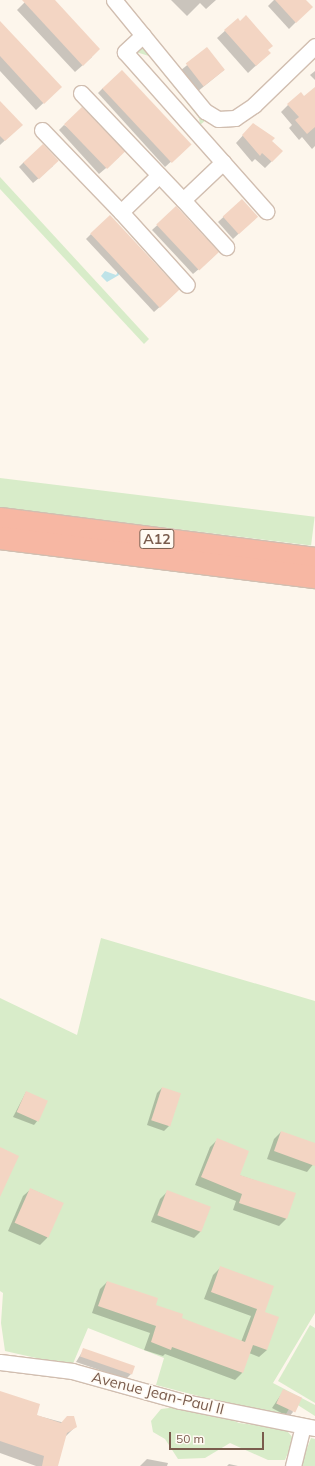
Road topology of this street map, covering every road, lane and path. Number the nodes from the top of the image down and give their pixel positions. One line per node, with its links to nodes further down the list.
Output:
1 (114, 0): 2 (street)
2 (143, 35): 3 (street); 6 (street)
3 (315, 46)
4 (81, 93): 7 (street)
5 (42, 130): 10 (street)
6 (223, 162): 8 (street); 9 (street)
7 (159, 175): 8 (street); 10 (street)
8 (183, 200): 11 (street)
9 (266, 211)
10 (121, 212): 12 (street)
11 (226, 247)
12 (187, 285)
13 (0, 519): 15 (highway, A12)
14 (0, 538): 16 (highway, A12)
15 (315, 559)
16 (315, 577)
17 (0, 1362): 18 (street, Avenue Jean-Paul II)
18 (309, 1427): 19 (street)
19 (293, 1466)

